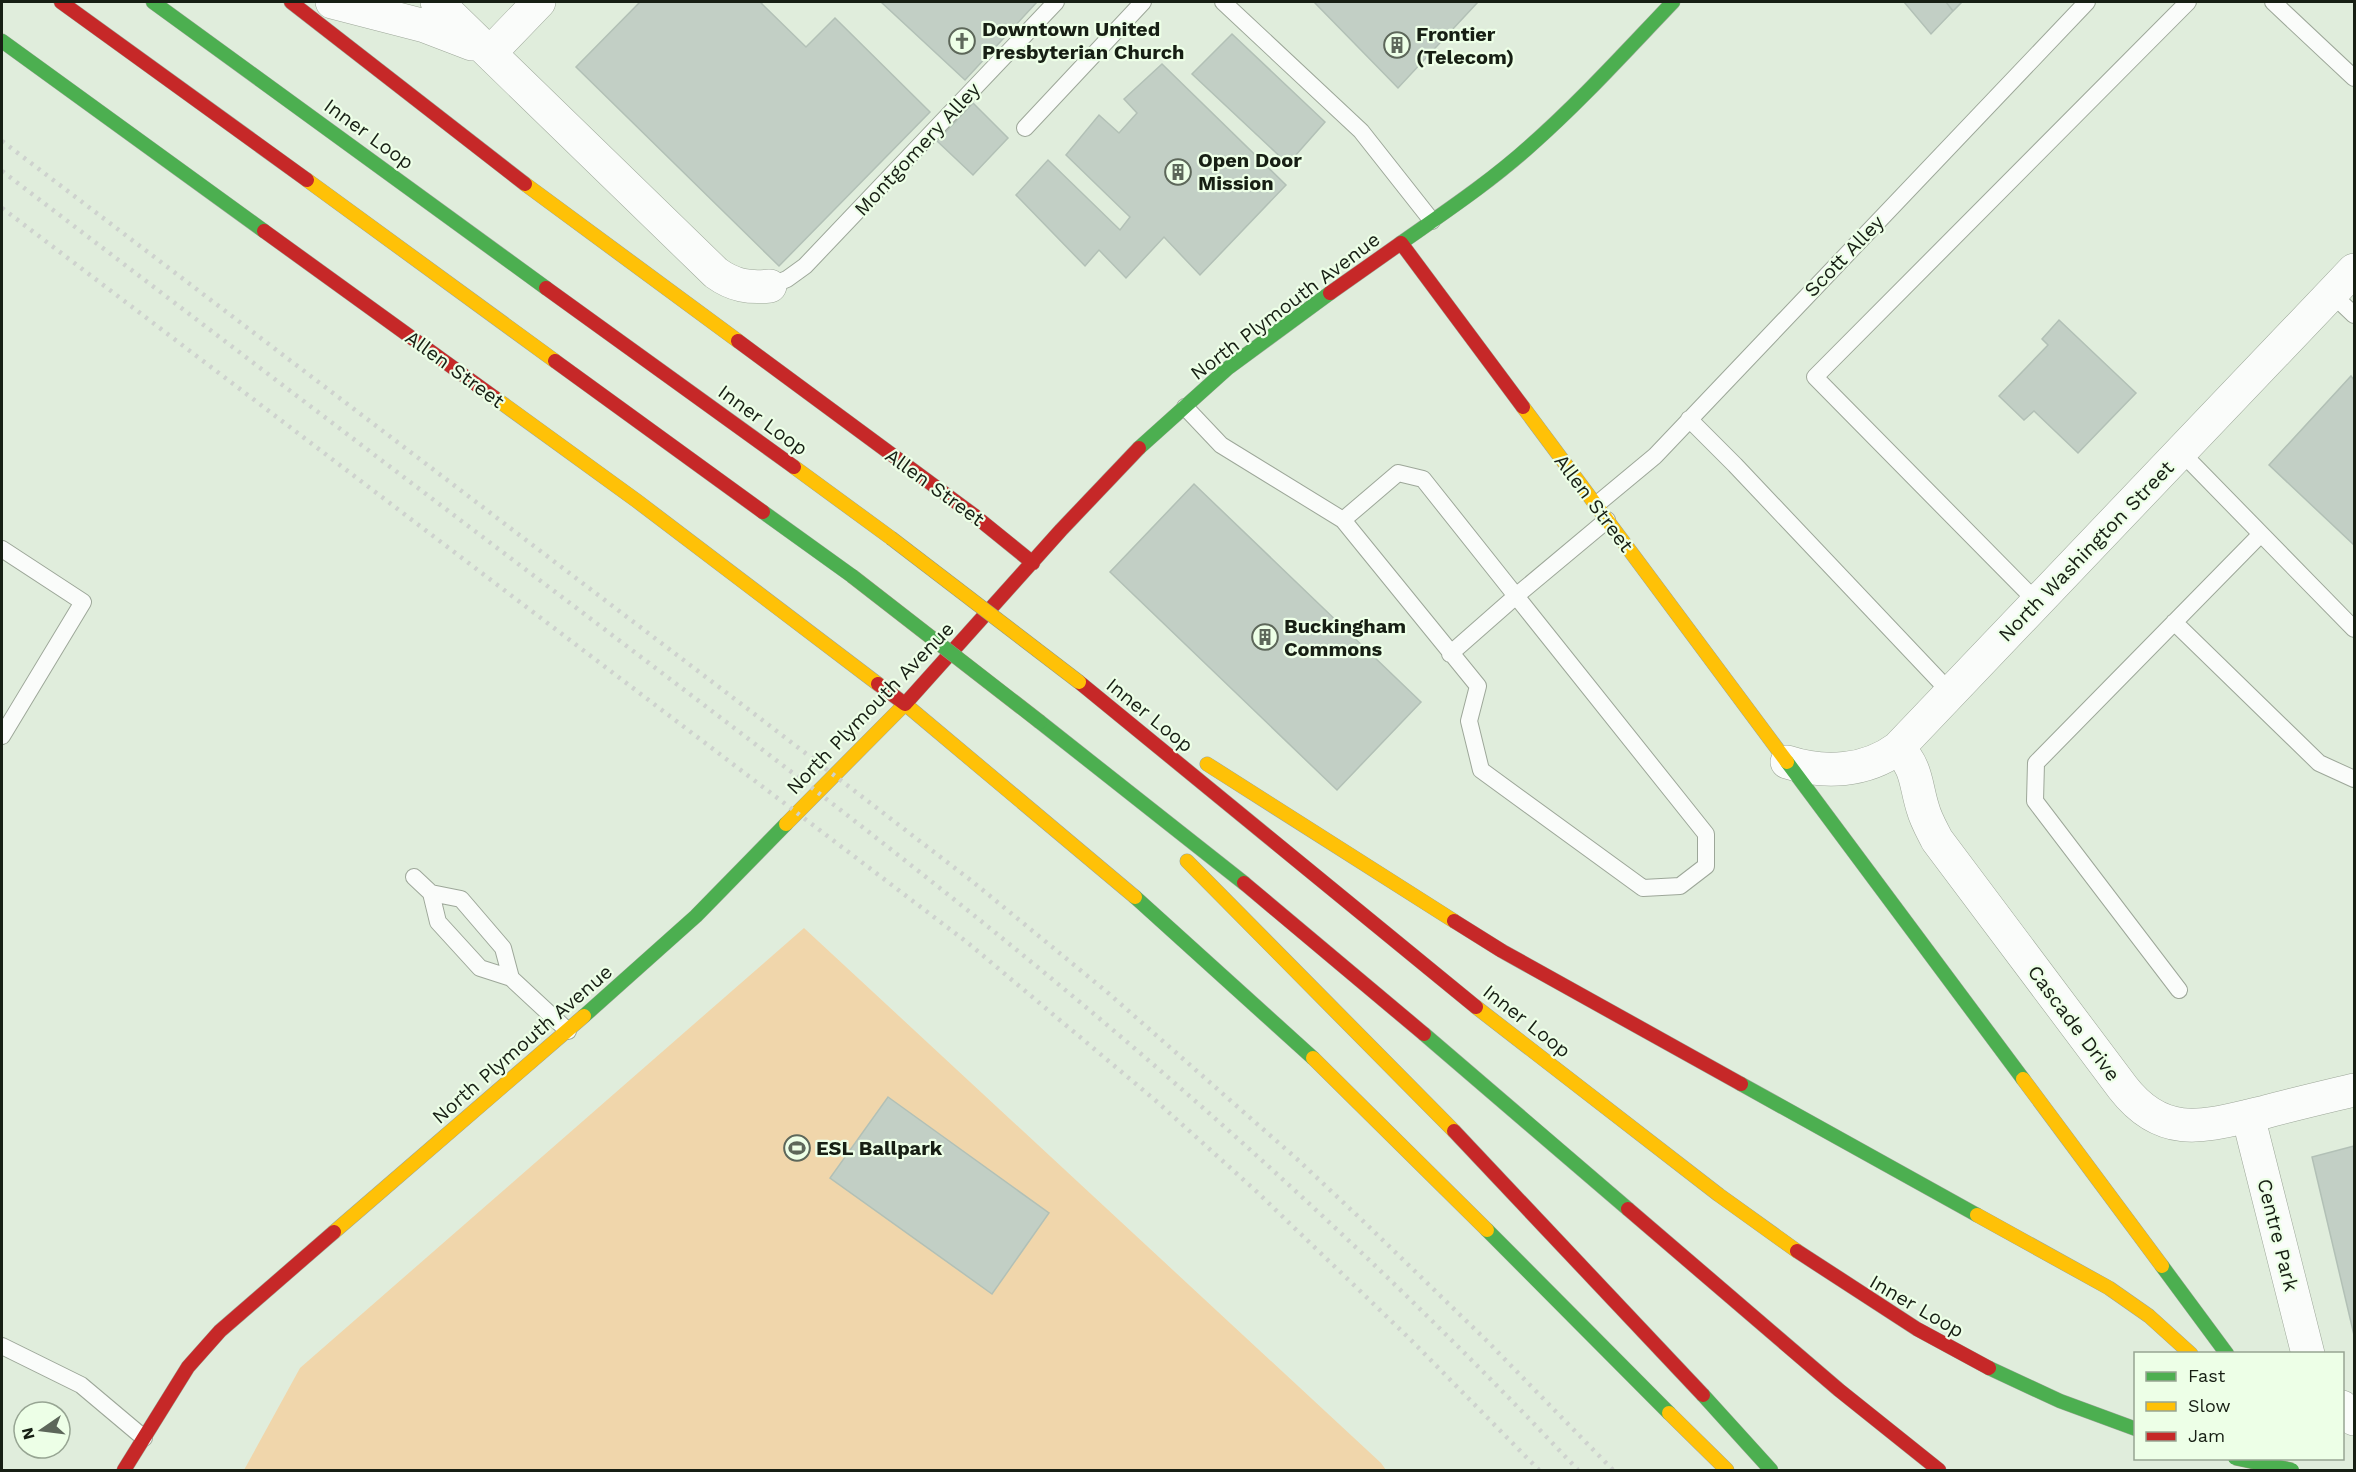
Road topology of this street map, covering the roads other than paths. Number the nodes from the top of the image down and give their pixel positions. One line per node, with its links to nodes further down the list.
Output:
1 (61, 2): 40 (main road, bridge)
2 (153, 2): 37 (main road, Inner Loop, bridge)
3 (291, 2): 31 (main road, Allen Street)
4 (332, 2): 15 (street)
5 (437, 2): 15 (street)
6 (539, 2): 15 (street)
7 (1056, 2): 21 (lane, Montgomery Alley)
8 (1143, 2): 17 (lane)
9 (1223, 2): 18 (lane)
10 (1673, 2): 18 (main road, North Plymouth Avenue)
11 (2087, 2): 24 (lane, Scott Alley)
12 (2188, 2): 33 (lane)
13 (2273, 2): 16 (lane)
14 (2, 41): 39 (main road, Allen Street)
15 (490, 53): 21 (street)
16 (2355, 78)
17 (1025, 128)
18 (1432, 221): 19 (main road, North Plymouth Avenue)
19 (1401, 243): 23 (main road, North Plymouth Avenue); 26 (main road, Allen Street)
20 (2355, 270): 22 (street, North Washington Street)
21 (770, 286)
22 (2343, 304): 25 (street, North Washington Street)
23 (1185, 407): 27 (lane); 31 (main road, North Plymouth Avenue)
24 (1689, 419): 26 (lane, Scott Alley); 38 (lane)
25 (2181, 451): 29 (lane); 33 (street, North Washington Street)
26 (1596, 505): 28 (main road, Allen Street)
27 (1343, 520): 32 (lane); 36 (lane)
28 (1607, 520): 32 (lane); 45 (main road, Allen Street)
29 (2261, 534): 34 (lane); 35 (lane)
30 (2, 549): 41 (lane)
31 (1033, 563): 39 (main road, North Plymouth Avenue)
32 (1516, 596): 36 (lane); 36 (lane)
33 (2037, 602): 38 (street, North Washington Street)
34 (2174, 622): 46 (lane); 52 (lane)
35 (2355, 629)
36 (1450, 654)
37 (1079, 681): 42 (main road); 62 (main road, Inner Loop)
38 (1950, 692): 43 (street, North Washington Street)
39 (904, 704): 53 (main road, North Plymouth Avenue); 66 (main road, Allen Street)
40 (1040, 722): 47 (main road); 68 (main road)
41 (2, 736)
42 (1178, 745)
43 (1898, 748): 45 (street, North Washington Street); 55 (street, Cascade Drive)
44 (1197, 758): 57 (main road)
45 (1787, 762): 58 (main road, Allen Street)
46 (2355, 779)
47 (1159, 834)
48 (1175, 850): 67 (main road)
49 (414, 877): 50 (lane)
50 (430, 893): 51 (lane); 51 (lane)
51 (511, 978): 53 (lane)
52 (2179, 990)
53 (568, 1031): 63 (main road, North Plymouth Avenue)
54 (2355, 1090): 55 (street, Cascade Drive)
55 (2248, 1116): 59 (street, Centre Park)
56 (2, 1346): 63 (lane)
57 (2190, 1352)
58 (2226, 1352)
59 (2308, 1352)
60 (2344, 1408): 61 (street)
61 (2355, 1419)
62 (2134, 1428)
63 (144, 1438): 65 (main road, North Plymouth Avenue)
64 (2244, 1460): 69 (main road, bridge)
65 (124, 1470)
66 (1727, 1470)
67 (1771, 1470)
68 (1939, 1470)
69 (2290, 1470)

